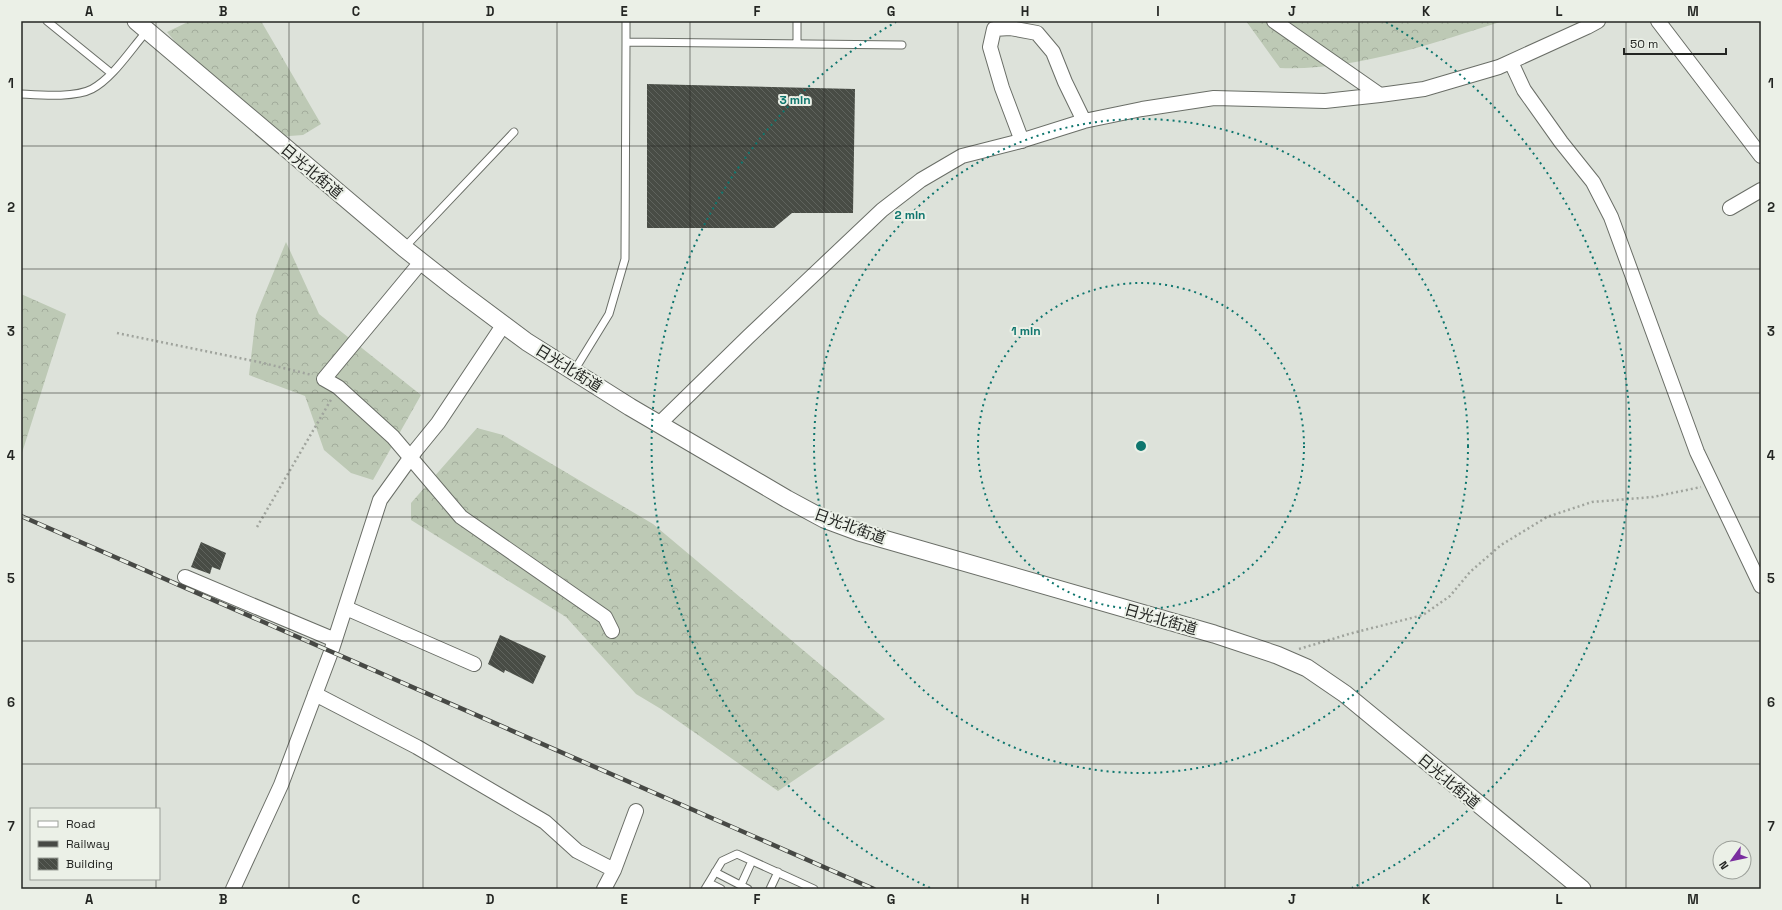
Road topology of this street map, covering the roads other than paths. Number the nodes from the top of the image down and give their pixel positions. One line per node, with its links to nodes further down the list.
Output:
1 (47, 21): 12 (lane)
2 (626, 21): 8 (lane)
3 (797, 21): 9 (lane)
4 (1274, 21): 14 (street)
5 (1598, 21): 11 (street)
6 (1658, 21): 18 (street)
7 (141, 26): 12 (lane); 21 (street, 日光北街道)
8 (626, 42): 9 (lane); 24 (lane)
9 (797, 44): 10 (lane)
10 (902, 45)
11 (1511, 62): 14 (street); 28 (street)
12 (111, 73): 13 (lane)
13 (21, 94)
14 (1380, 95): 15 (street)
15 (1084, 121): 17 (street); 17 (street)
16 (514, 132): 21 (lane)
17 (1022, 141): 25 (street)
18 (1761, 156)
19 (1761, 190): 20 (street)
20 (1730, 208)
21 (404, 248): 22 (street, 日光北街道)
22 (421, 262): 23 (street, 日光北街道); 26 (street)
23 (504, 324): 24 (street, 日光北街道); 26 (street)
24 (574, 371): 25 (street, 日光北街道)
25 (660, 424): 47 (street, 日光北街道)
26 (410, 458): 29 (street); 30 (street)
27 (185, 577): 31 (street)
28 (1761, 586)
29 (346, 608): 31 (street); 32 (street)
30 (612, 631)
31 (336, 640): 33 (street)
32 (474, 664)
33 (315, 694): 36 (street); 41 (street)
34 (636, 811): 36 (street)
35 (752, 861): 37 (lane); 38 (lane); 39 (lane)
36 (614, 870): 42 (street)
37 (715, 872): 39 (lane); 40 (lane)
38 (778, 872): 45 (lane); 46 (lane)
39 (741, 885): 44 (lane)
40 (707, 886): 43 (lane)
41 (233, 889)
42 (604, 889)
43 (721, 889)
44 (748, 889)
45 (770, 889)
46 (813, 889)
47 (1582, 889)

